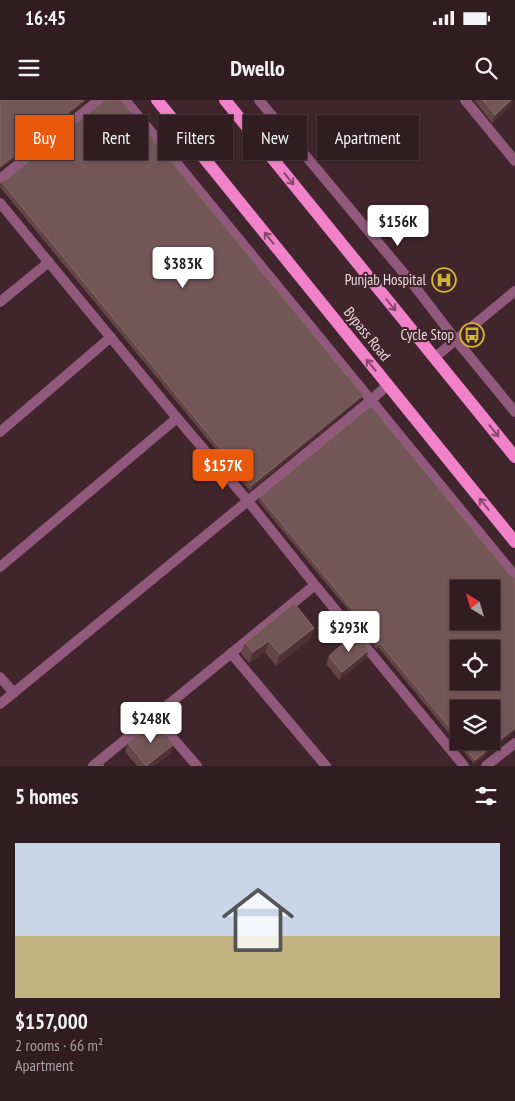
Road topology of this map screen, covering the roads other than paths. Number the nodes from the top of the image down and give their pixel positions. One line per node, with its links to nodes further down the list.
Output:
1 (99, 100): 8 (street)
2 (125, 100): 17 (street)
3 (157, 100): 16 (main road, Bypass Road, one-way to 3)
4 (225, 100): 15 (main road, one-way to 15)
5 (259, 100): 14 (street)
6 (465, 100): 7 (street)
7 (515, 161)
8 (0, 179)
9 (0, 203): 10 (street)
10 (49, 262): 12 (street); 13 (street)
11 (515, 291): 14 (street)
12 (0, 302)
13 (111, 337): 19 (street); 20 (street)
14 (456, 340): 15 (street); 18 (street)
15 (434, 358): 21 (main road, one-way to 21)
16 (388, 385): 17 (street); 23 (main road, Bypass Road, one-way to 16)
17 (371, 400): 22 (street); 25 (street)
18 (515, 412)
19 (177, 418): 22 (street); 24 (street)
20 (0, 432)
21 (515, 457)
22 (248, 500): 26 (street); 29 (street)
23 (515, 542)
24 (0, 567)
25 (515, 576)
26 (315, 585): 27 (street); 36 (street)
27 (231, 653): 31 (street); 35 (street)
28 (0, 677): 29 (street)
29 (14, 693): 30 (street)
30 (0, 704)
31 (154, 716): 33 (street); 34 (street)
32 (515, 743): 37 (street)
33 (93, 766)
34 (196, 766)
35 (326, 766)
36 (464, 766)
37 (486, 766)

